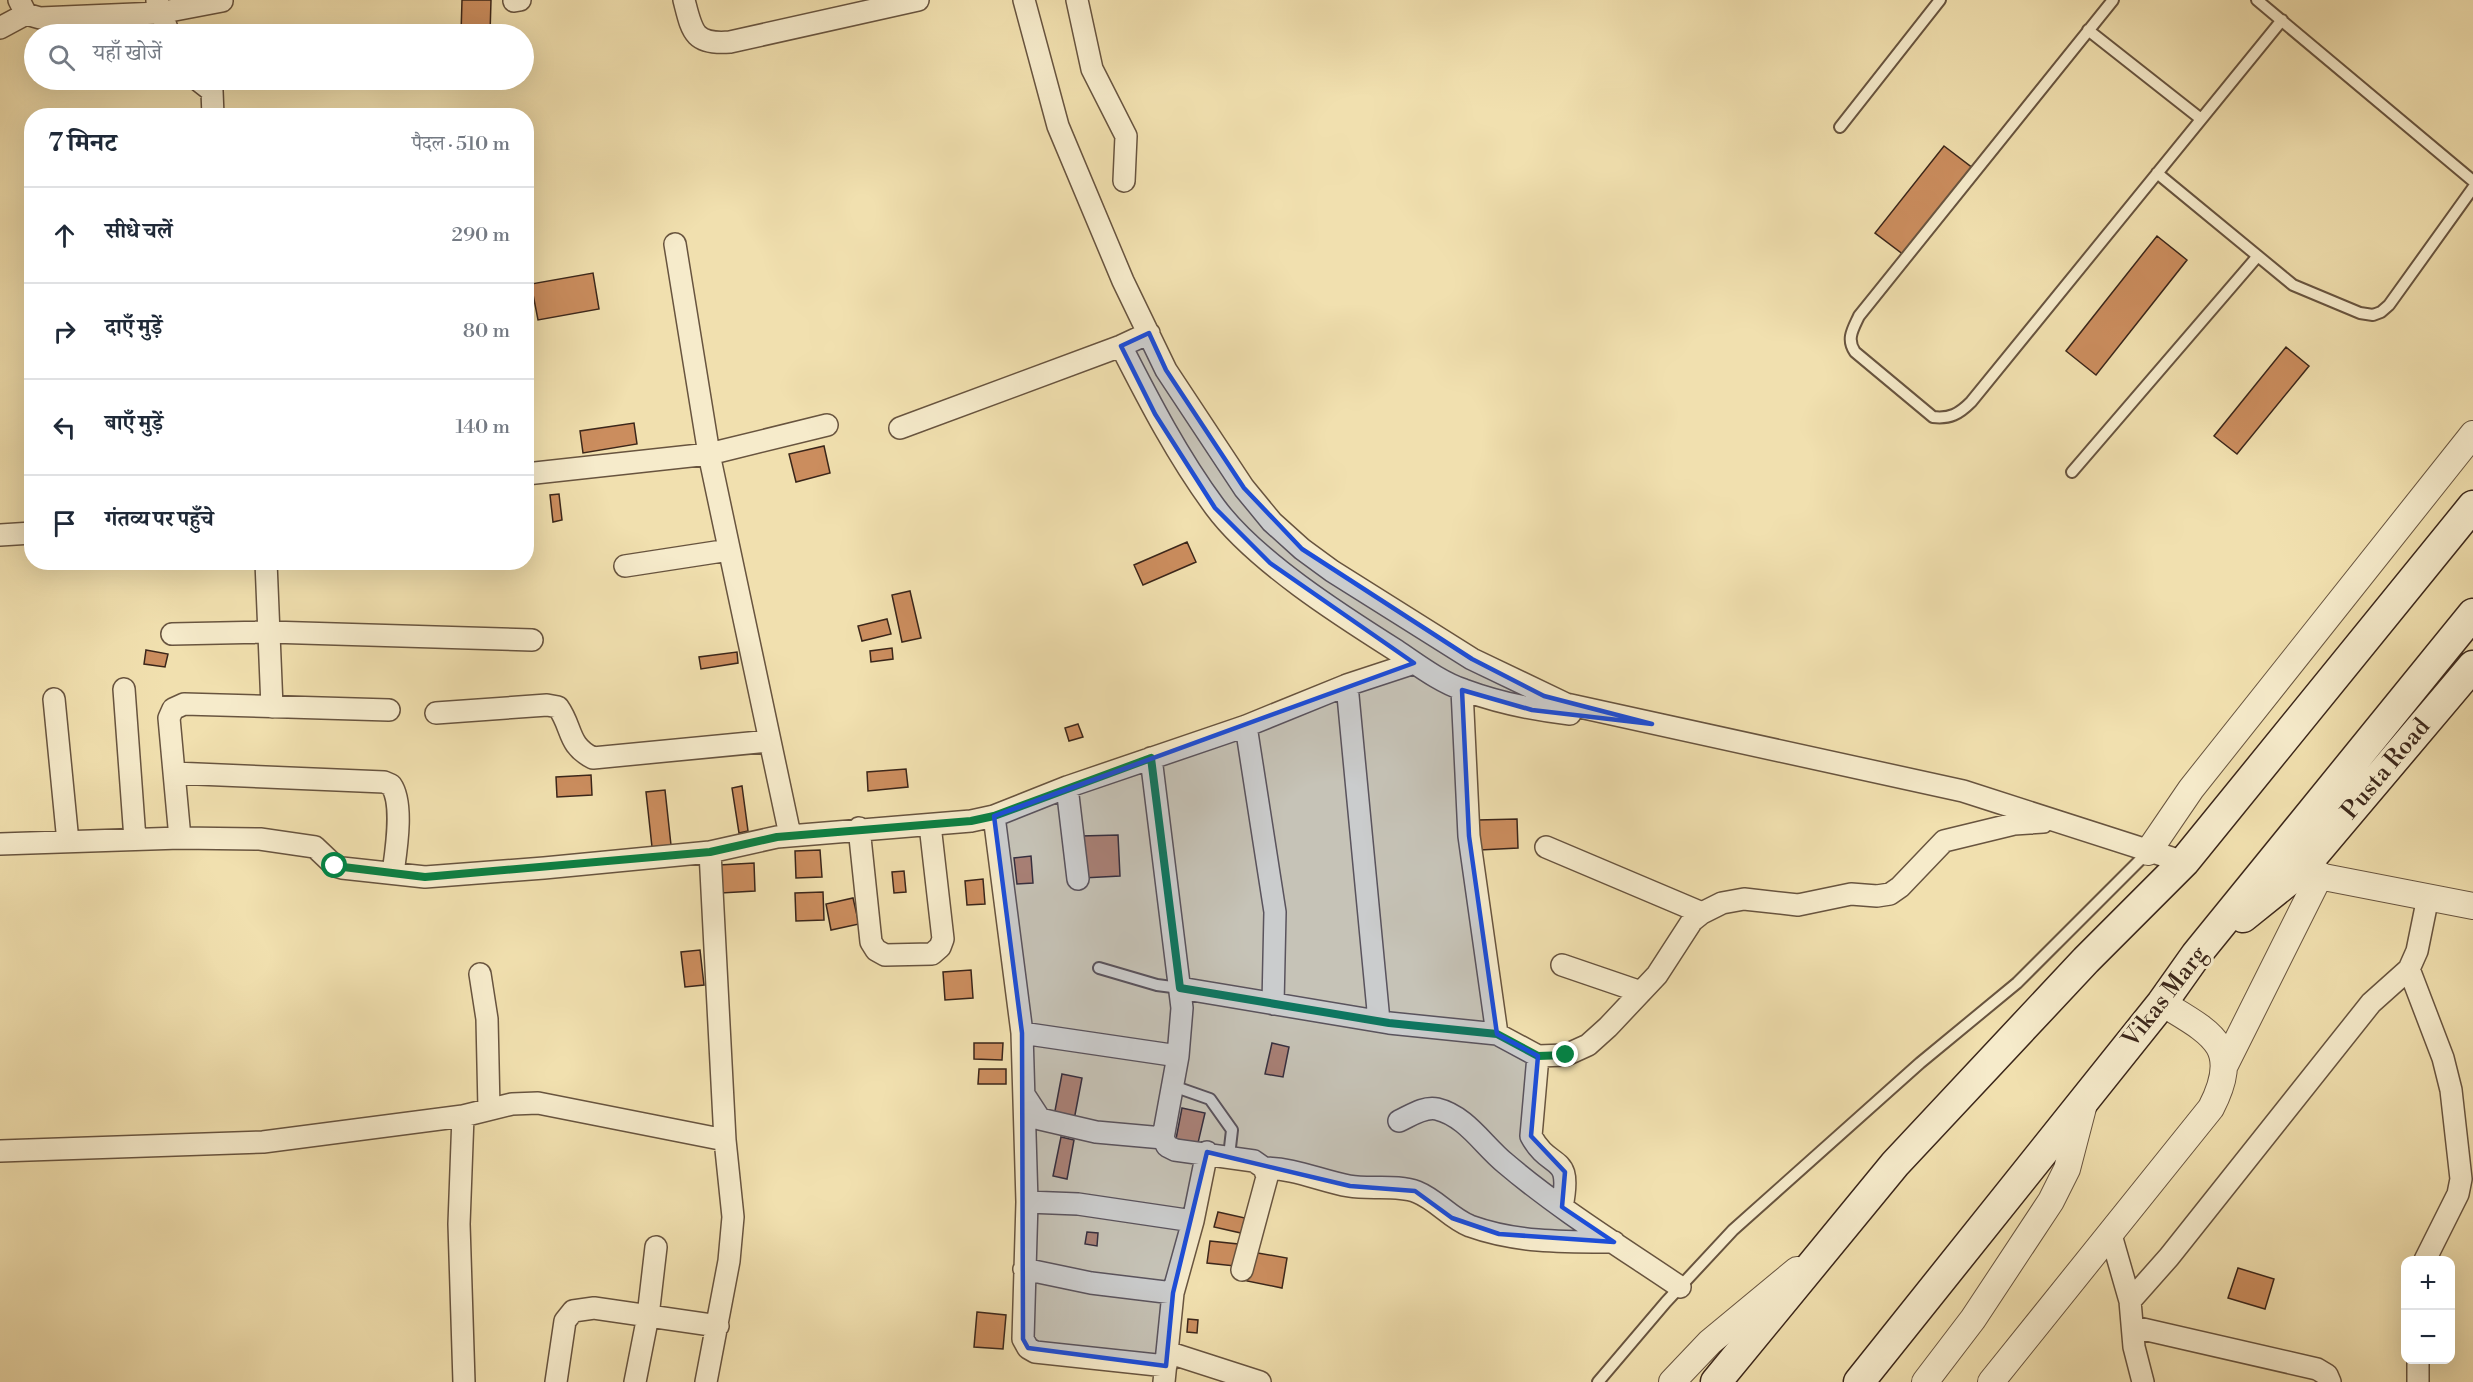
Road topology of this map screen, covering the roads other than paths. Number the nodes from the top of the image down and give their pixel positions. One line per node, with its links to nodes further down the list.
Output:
1 (684, 0): 2 (street)
2 (918, 0)
3 (1024, 0): 25 (street)
4 (1077, 0): 20 (street)
5 (1940, 0): 18 (lane)
6 (2113, 0): 14 (lane)
7 (2257, 0): 11 (lane)
8 (222, 1): 10 (street)
9 (22, 7): 10 (street); 13 (street)
10 (158, 7): 12 (street)
11 (2282, 20): 17 (lane); 21 (lane)
12 (165, 24)
13 (0, 28)
14 (2088, 30): 17 (lane); 19 (lane)
15 (211, 90): 16 (street)
16 (213, 108)
17 (2201, 119): 19 (lane)
18 (1840, 127)
19 (2157, 173): 24 (lane)
20 (1124, 180)
21 (2473, 181)
22 (2473, 188): 24 (lane)
23 (675, 244): 30 (street)
24 (2257, 257): 31 (lane)
25 (1149, 333): 26 (street); 54 (street)
26 (1121, 346): 28 (street); 45 (street)
27 (827, 425): 30 (street)
28 (900, 428)
29 (2473, 434): 71 (street)
30 (709, 454): 32 (street); 37 (street)
31 (2072, 472)
32 (534, 473)
33 (2473, 506): 38 (main road)
34 (24, 534): 36 (street)
35 (2473, 534): 38 (main road)
36 (0, 535)
37 (729, 550): 39 (street); 56 (street)
38 (2426, 564): 72 (main road)
39 (625, 566)
40 (266, 570): 42 (street)
41 (2473, 614): 79 (main road, Vikas Marg)
42 (269, 632): 43 (street); 44 (street); 51 (street)
43 (172, 634)
44 (532, 640)
45 (1414, 663): 47 (street); 49 (street)
46 (2473, 666): 74 (main road, Pusta Road)
47 (1347, 685): 55 (street); 88 (street)
48 (124, 689): 66 (street)
49 (1462, 690): 54 (street); 90 (street)
50 (54, 699): 67 (street)
51 (272, 707): 52 (street); 58 (street)
52 (389, 710)
53 (436, 713): 56 (street)
54 (1652, 724): 61 (street)
55 (1246, 726): 57 (street); 87 (street)
56 (770, 741): 64 (street)
57 (1151, 758): 59 (street); 84 (street)
58 (174, 772): 65 (street); 73 (street)
59 (1067, 787): 60 (street); 75 (street)
60 (994, 816): 62 (street); 89 (street)
61 (2053, 821): 71 (street); 78 (street)
62 (930, 825): 63 (street); 63 (street)
63 (859, 828): 64 (street)
64 (790, 835): 70 (street)
65 (180, 838): 66 (street); 73 (street)
66 (135, 839): 67 (street)
67 (68, 842): 68 (street)
68 (0, 844)
69 (1546, 847): 78 (street)
70 (710, 852): 73 (street); 101 (street)
71 (2148, 852): 72 (street); 116 (lane)
72 (2184, 862): 110 (main road)
73 (393, 873)
74 (2310, 873): 76 (street); 79 (main road, Pusta Road); 93 (street)
75 (1078, 879)
76 (2428, 897): 77 (street); 82 (street)
77 (2473, 906)
78 (1701, 913): 85 (street)
79 (2196, 955): 86 (main road, Vikas Marg)
80 (1562, 964): 85 (street)
81 (1099, 968): 84 (lane)
82 (2409, 969): 113 (street); 118 (street)
83 (480, 974): 97 (street)
84 (1180, 988): 87 (street); 91 (street)
85 (1641, 992): 92 (street)
86 (2162, 1003): 93 (street); 96 (main road, Vikas Marg)
87 (1273, 1004): 88 (street)
88 (1378, 1021): 90 (street)
89 (1023, 1033): 91 (street); 95 (street)
90 (1497, 1034): 92 (street)
91 (1178, 1056): 94 (street)
92 (1538, 1056): 107 (street)
93 (2225, 1065): 109 (street)
94 (1173, 1086): 100 (street); 104 (lane)
95 (1025, 1095): 100 (street); 106 (street)
96 (2086, 1097): 132 (main road, Vikas Marg); 133 (street)
97 (489, 1109): 98 (street); 101 (street)
98 (463, 1116): 102 (street); 124 (street)
99 (1399, 1121): 107 (street)
100 (1163, 1138): 103 (street)
101 (725, 1140): 120 (street)
102 (0, 1151)
103 (1207, 1152): 104 (street); 108 (street)
104 (1229, 1156): 105 (street)
105 (1264, 1168): 111 (street); 115 (street)
106 (1027, 1203): 108 (street); 114 (street)
107 (1562, 1207): 111 (street)
108 (1193, 1221): 117 (street)
109 (2111, 1234): 118 (street); 134 (street)
110 (1833, 1240): 130 (street); 131 (main road)
111 (1614, 1242): 116 (street)
112 (656, 1247): 119 (street)
113 (2427, 1256)
114 (1024, 1269): 117 (street); 123 (street)
115 (1242, 1270)
116 (1680, 1287): 129 (lane)
117 (1173, 1293): 123 (street)
118 (2130, 1300): 121 (street)
119 (648, 1316): 120 (street); 125 (street); 126 (street)
120 (718, 1326): 127 (street)
121 (2134, 1327): 135 (street); 136 (street)
122 (2418, 1364): 137 (street)
123 (1166, 1367): 128 (street)
124 (464, 1382)
125 (556, 1382)
126 (635, 1382)
127 (706, 1382)
128 (1260, 1382)
129 (1598, 1382)
130 (1672, 1382)
131 (1716, 1382)
132 (1859, 1382)
133 (1925, 1382)
134 (1990, 1382)
135 (2143, 1382)
136 (2330, 1382)
137 (2418, 1382)

